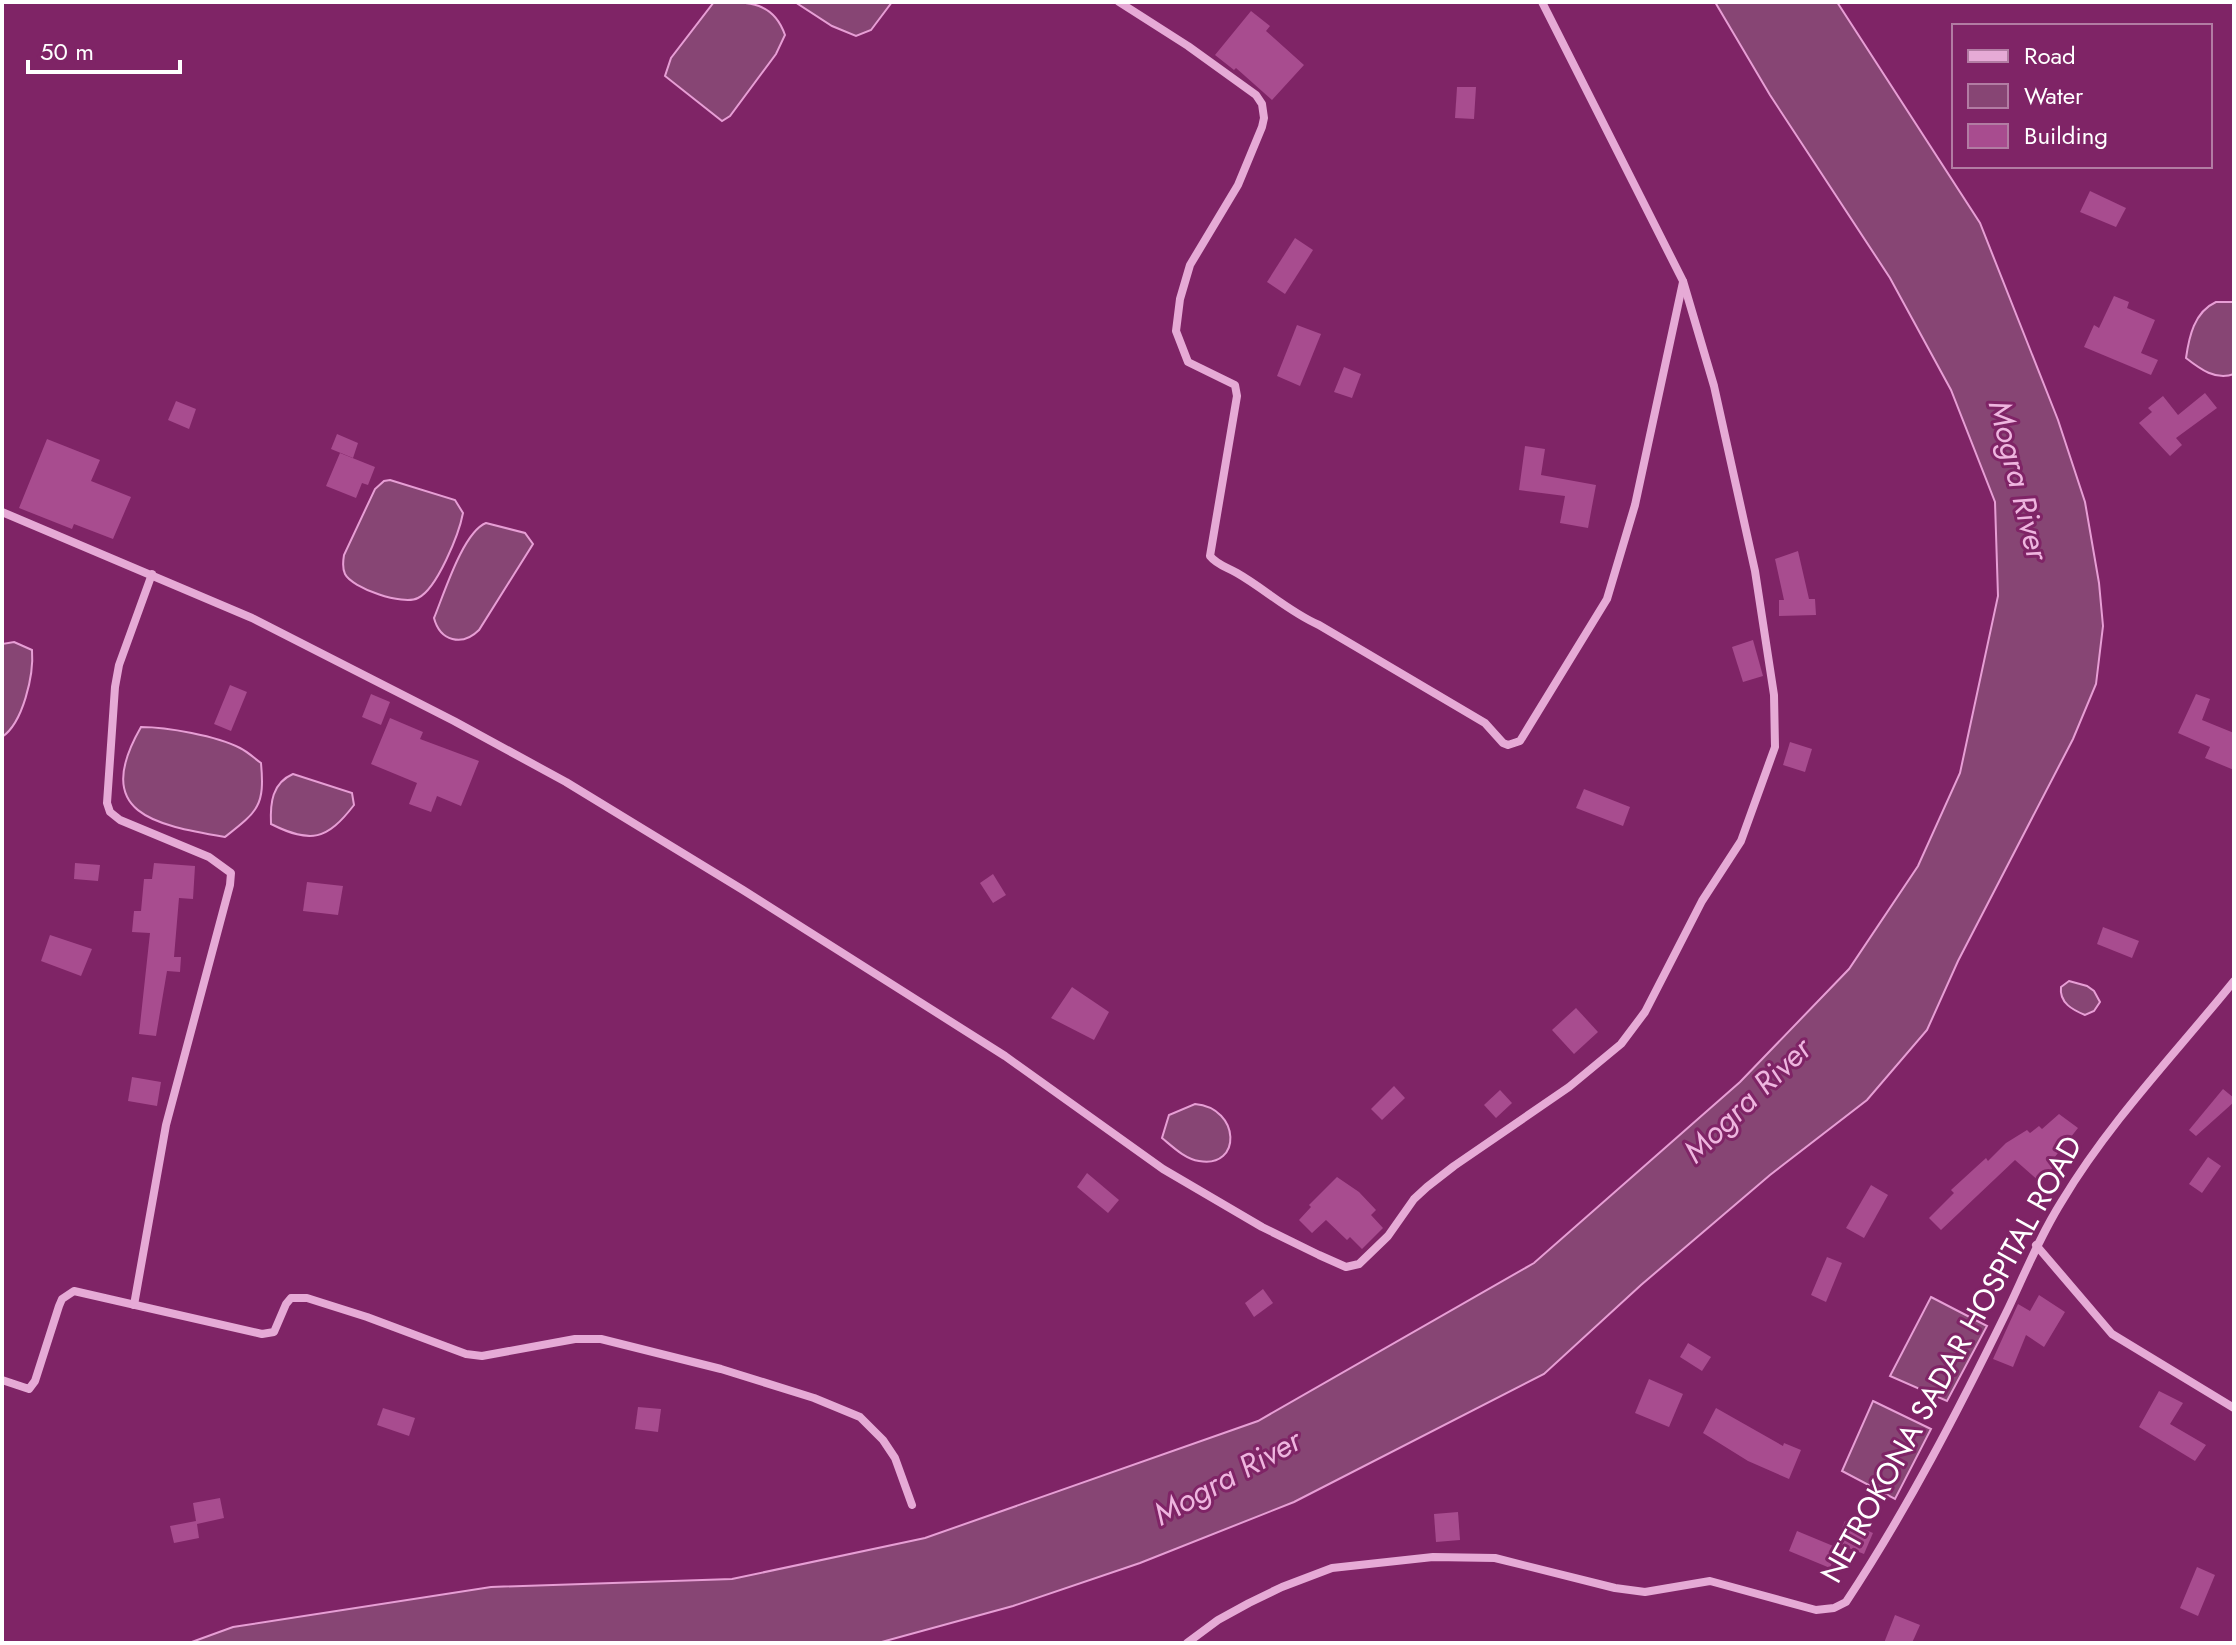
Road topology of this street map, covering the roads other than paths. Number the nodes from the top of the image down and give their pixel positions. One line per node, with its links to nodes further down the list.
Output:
1 (1119, 2): 3 (street)
2 (1542, 2): 3 (street)
3 (1683, 281): 5 (street)
4 (2, 512): 5 (street)
5 (152, 574): 8 (street)
6 (2234, 981): 7 (street, NETROKONA SADAR HOSPITAL ROAD)
7 (2036, 1245): 10 (street); 12 (street, NETROKONA SADAR HOSPITAL ROAD)
8 (134, 1305): 9 (street); 11 (street)
9 (2, 1380)
10 (2234, 1408)
11 (912, 1505)
12 (1188, 1643)

